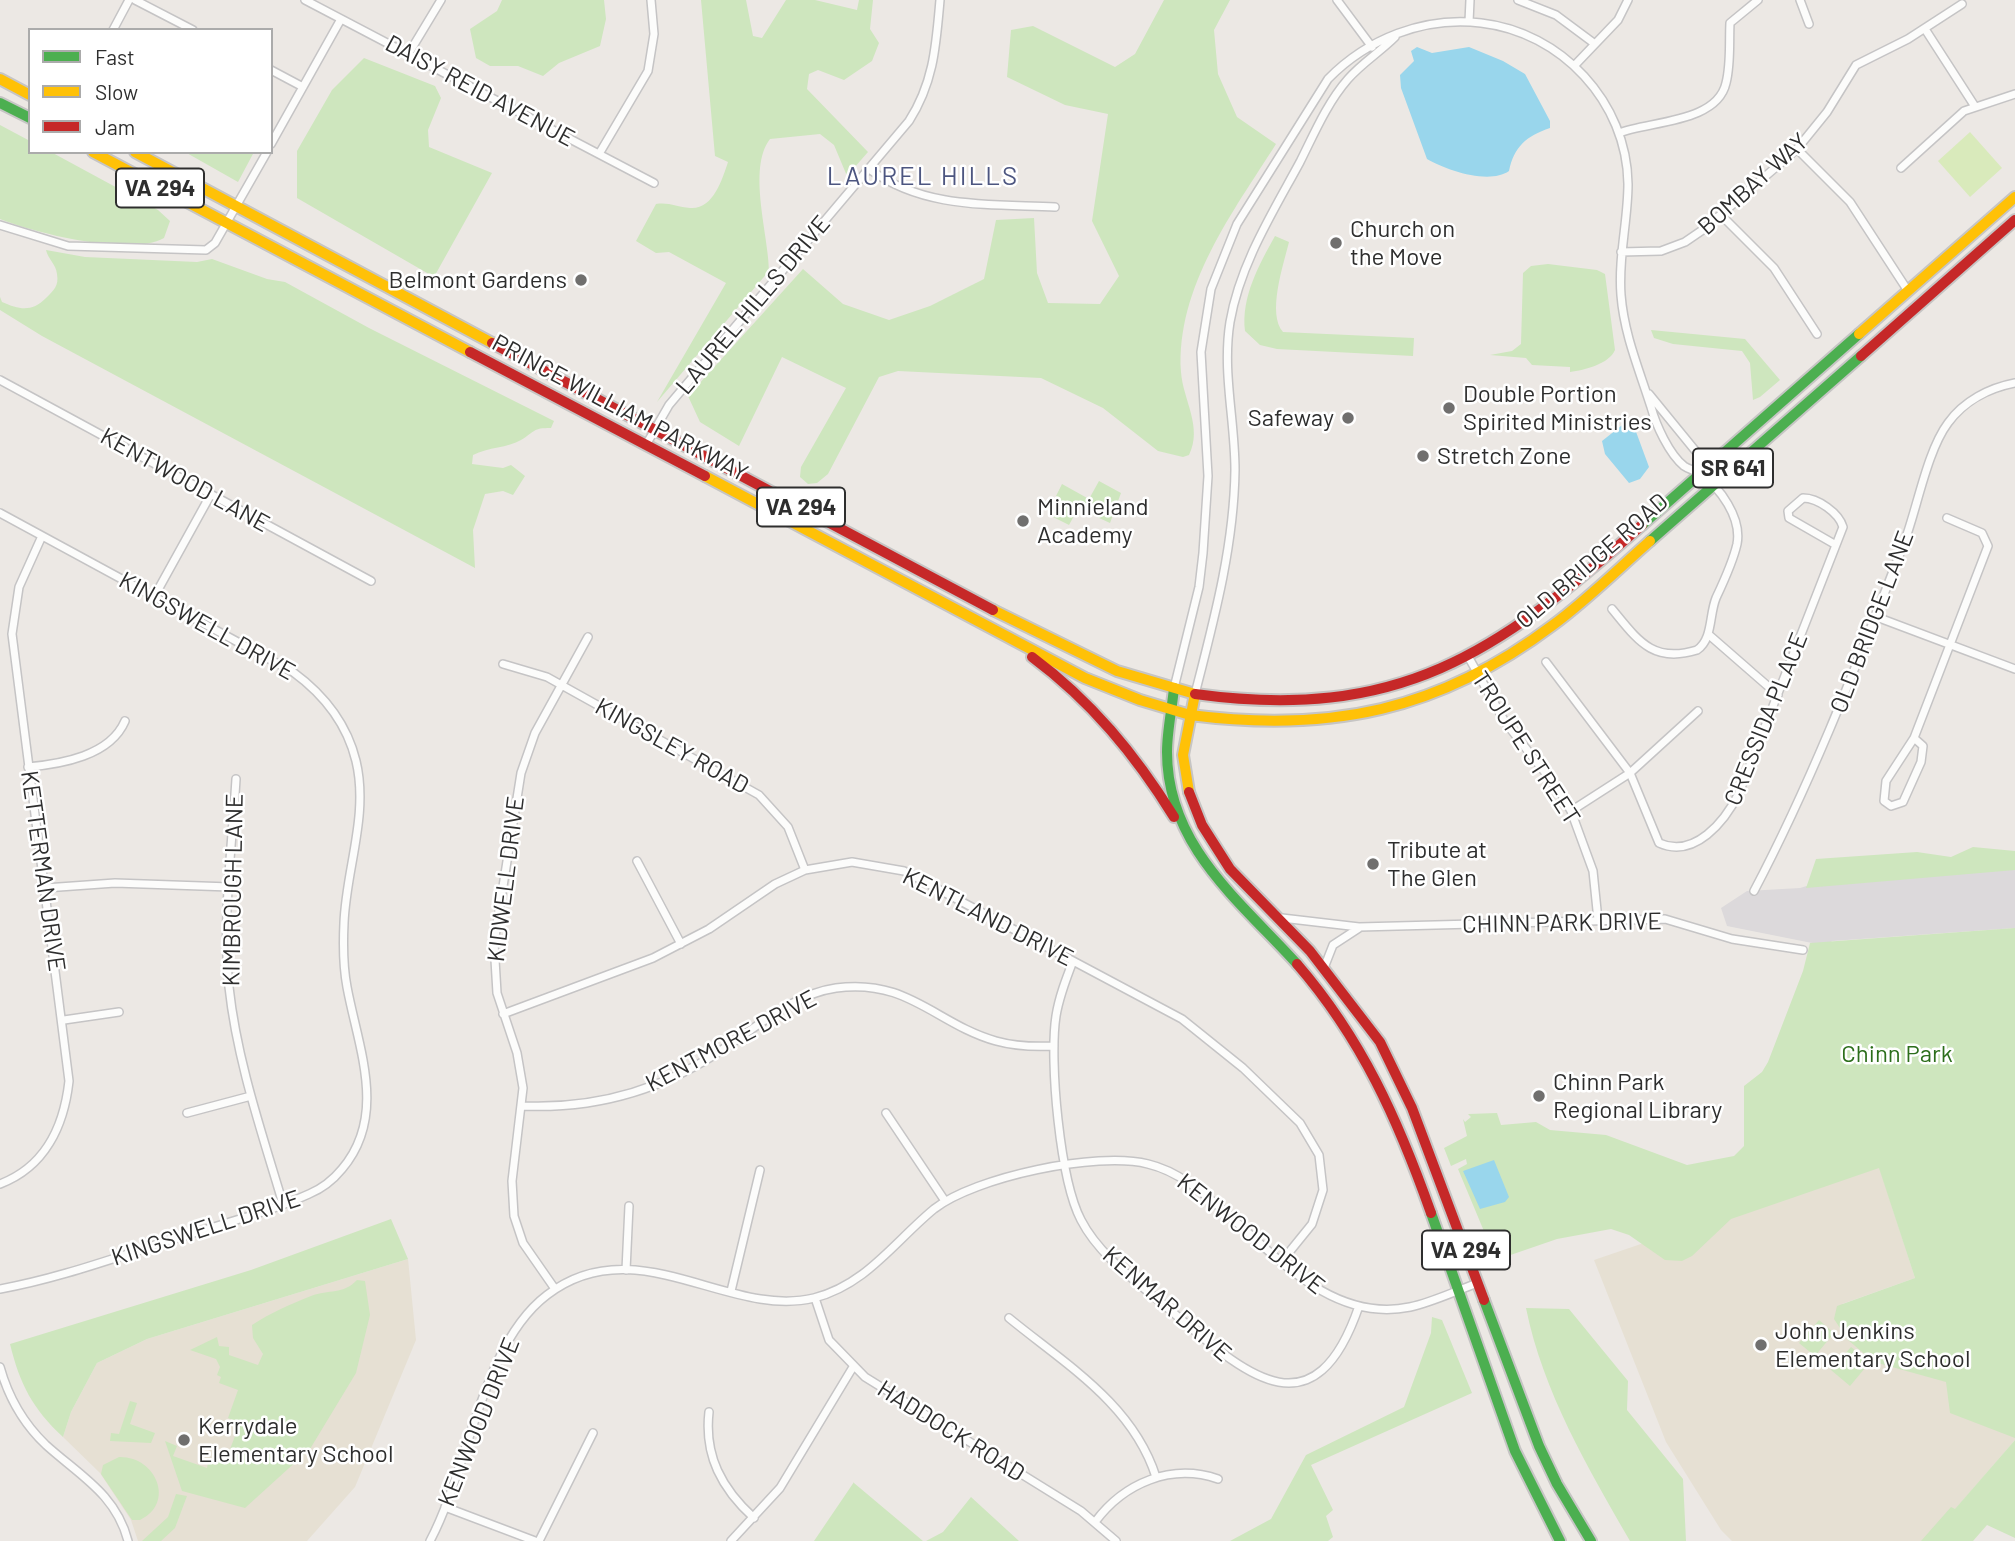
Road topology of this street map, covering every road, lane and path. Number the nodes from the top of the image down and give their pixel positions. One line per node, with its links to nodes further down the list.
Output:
1 (129, 0): 17 (street)
2 (135, 0): 18 (street)
3 (305, 0): 14 (street, DAISY REID AVENUE)
4 (441, 0): 23 (street)
5 (650, 0): 40 (street)
6 (940, 0): 42 (street, LAUREL HILLS DRIVE)
7 (1337, 0): 21 (street)
8 (1470, 0): 15 (street)
9 (1518, 0): 22 (street)
10 (1628, 0): 22 (street)
11 (1758, 0): 34 (street)
12 (1800, 0): 16 (street)
13 (1962, 4): 19 (street, BOMBAY WAY)
14 (341, 19): 23 (street, DAISY REID AVENUE); 28 (street)
15 (1469, 22): 20 (street); 25 (street)
16 (1809, 24)
17 (114, 28)
18 (189, 28)
19 (1924, 29): 32 (street); 36 (street, BOMBAY WAY)
20 (1398, 34): 21 (street); 24 (street)
21 (1371, 44): 24 (street); 80 (street)
22 (1595, 44): 25 (street)
23 (409, 53): 40 (street, DAISY REID AVENUE)
24 (1377, 53): 81 (street)
25 (1574, 66): 34 (street)
26 (273, 71): 28 (street)
27 (0, 79): 30 (main road)
28 (303, 87): 35 (street)
29 (2015, 94): 32 (street)
30 (28, 95)
31 (0, 103): 33 (main road)
32 (1974, 106): 41 (street)
33 (28, 117)
34 (1619, 133): 51 (street)
35 (273, 140)
36 (1797, 149): 47 (street, BOMBAY WAY); 52 (street)
37 (97, 154): 49 (main road, PRINCE WILLIAM PARKWAY / VA 294)
38 (139, 154): 45 (main road, PRINCE WILLIAM PARKWAY / VA 294)
39 (266, 154): 45 (street)
40 (599, 154): 43 (street, DAISY REID AVENUE)
41 (1901, 168)
42 (869, 169): 46 (street); 57 (street, LAUREL HILLS DRIVE)
43 (654, 183)
44 (2015, 197): 52 (main road, OLD BRIDGE ROAD / SR 641)
45 (236, 206): 49 (street); 57 (main road, PRINCE WILLIAM PARKWAY / VA 294)
46 (1055, 207)
47 (1722, 216): 51 (street, BOMBAY WAY); 53 (street)
48 (2015, 220): 60 (main road, OLD BRIDGE ROAD / SR 641)
49 (227, 223): 50 (street); 58 (main road, PRINCE WILLIAM PARKWAY / VA 294)
50 (0, 225)
51 (1621, 252): 56 (street)
52 (1908, 291): 59 (main road, OLD BRIDGE ROAD / SR 641)
53 (1817, 334)
54 (0, 380): 61 (street, KENTWOOD LANE)
55 (2015, 383): 69 (street, OLD BRIDGE LANE)
56 (1646, 391): 59 (street); 59 (street)
57 (655, 429): 58 (street, LAUREL HILLS DRIVE); 80 (main road, PRINCE WILLIAM PARKWAY / VA 294)
58 (646, 445): 70 (main road, PRINCE WILLIAM PARKWAY / VA 294)
59 (1700, 474): 60 (street); 74 (main road, OLD BRIDGE ROAD / SR 641)
60 (1712, 486): 71 (street); 78 (main road, OLD BRIDGE ROAD / SR 641)
61 (211, 494): 66 (street, KENTWOOD LANE); 67 (street)
62 (0, 513): 64 (street, KINGSWELL DRIVE)
63 (1947, 518): 73 (street)
64 (42, 536): 67 (street, KINGSWELL DRIVE); 88 (street, KETTERMAN DRIVE)
65 (1836, 545): 65 (street, CRESSIDA PLACE); 82 (street, CRESSIDA PLACE)
66 (371, 582)
67 (154, 597): 117 (street, KINGSWELL DRIVE)
68 (1612, 609): 71 (street)
69 (1874, 617): 73 (street); 97 (street, OLD BRIDGE LANE)
70 (991, 628): 83 (main road, PRINCE WILLIAM PARKWAY); 92 (main road, VA 294)
71 (1708, 634): 82 (street)
72 (588, 637): 79 (street, KIDWELL DRIVE)
73 (1950, 645): 77 (street); 87 (street)
74 (1469, 658): 78 (street, TROUPE STREET); 81 (main road, OLD BRIDGE ROAD / SR 641)
75 (1546, 663): 89 (street, CRESSIDA PLACE)
76 (502, 664): 79 (street, KINGSLEY ROAD)
77 (2015, 669)
78 (1478, 676): 85 (main road, OLD BRIDGE ROAD / SR 641); 91 (street, TROUPE STREET)
79 (563, 685): 94 (street, KINGSLEY ROAD); 106 (street, KIDWELL DRIVE)
80 (1174, 688): 81 (main road, PRINCE WILLIAM PARKWAY / VA 294); 83 (main road)
81 (1195, 694): 85 (main road, VA 294)
82 (1778, 695): 89 (street, CRESSIDA PLACE)
83 (1170, 710): 85 (main road, PRINCE WILLIAM PARKWAY); 92 (main road)
84 (1698, 711): 89 (street)
85 (1190, 715): 98 (main road, VA 294)
86 (125, 721): 88 (street)
87 (1914, 737): 87 (street)
88 (28, 767): 96 (street, KETTERMAN DRIVE)
89 (1630, 773): 91 (street)
90 (236, 779): 95 (street, KIMBROUGH LANE)
91 (1571, 811): 99 (street, TROUPE STREET)
92 (1192, 847): 124 (main road, VA 294)
93 (636, 861): 101 (street)
94 (806, 870): 101 (street, KENTLAND DRIVE); 103 (street, KENTLAND DRIVE)
95 (230, 887): 96 (street); 109 (street, KIMBROUGH LANE)
96 (45, 888): 107 (street, KETTERMAN DRIVE)
97 (1754, 891)
98 (1275, 915): 100 (street, CHINN PARK DRIVE); 104 (main road, VA 294)
99 (1598, 920): 100 (street, CHINN PARK DRIVE); 102 (street, CHINN PARK DRIVE)
100 (1359, 927): 104 (street)
101 (681, 944): 106 (street, KENTLAND DRIVE)
102 (1803, 950)
103 (1073, 961): 108 (street, KENMAR DRIVE); 119 (street, KENTLAND DRIVE)
104 (1324, 968): 121 (main road, VA 294)
105 (119, 1012): 107 (street)
106 (503, 1014): 110 (street, KIDWELL DRIVE)
107 (64, 1020): 115 (street, KETTERMAN DRIVE)
108 (1054, 1046): 110 (street, KENTMORE DRIVE); 113 (street, KENMAR DRIVE)
109 (251, 1096): 111 (street); 117 (street, KIMBROUGH LANE)
110 (523, 1106): 123 (street, KIDWELL DRIVE)
111 (187, 1113)
112 (886, 1113): 116 (street)
113 (1064, 1167): 116 (street, KENWOOD DRIVE); 119 (street, KENWOOD DRIVE); 127 (street, KENMAR DRIVE)
114 (760, 1170): 125 (street)
115 (0, 1184)
116 (945, 1201): 126 (street, KENWOOD DRIVE)
117 (283, 1204): 122 (street, KINGSWELL DRIVE)
118 (628, 1206): 120 (street)
119 (1282, 1261): 127 (street, KENWOOD DRIVE)
120 (626, 1270): 123 (street, KENWOOD DRIVE); 125 (street, KENWOOD DRIVE)
121 (1478, 1283): 124 (street, KENWOOD DRIVE); 144 (main road, VA 294)
122 (0, 1289)
123 (555, 1289): 135 (street, KENWOOD DRIVE)
124 (1458, 1290): 127 (street, KENWOOD DRIVE); 143 (main road, VA 294)
125 (731, 1291): 126 (street, KENWOOD DRIVE)
126 (815, 1298): 130 (street, HADDOCK ROAD)
127 (1359, 1306)
128 (1009, 1318): 133 (street)
129 (0, 1367): 138 (street)
130 (853, 1367): 136 (street); 137 (street, HADDOCK ROAD)
131 (709, 1412): 136 (street)
132 (593, 1433): 140 (street)
133 (1156, 1477): 134 (street); 137 (street)
134 (1218, 1479)
135 (445, 1507): 139 (street, KENWOOD DRIVE); 140 (street)
136 (754, 1518): 141 (street)
137 (1095, 1522): 142 (street, HADDOCK ROAD)
138 (128, 1541)
139 (430, 1541)
140 (537, 1541)
141 (731, 1541)
142 (1116, 1541)
143 (1560, 1541)
144 (1591, 1541)

